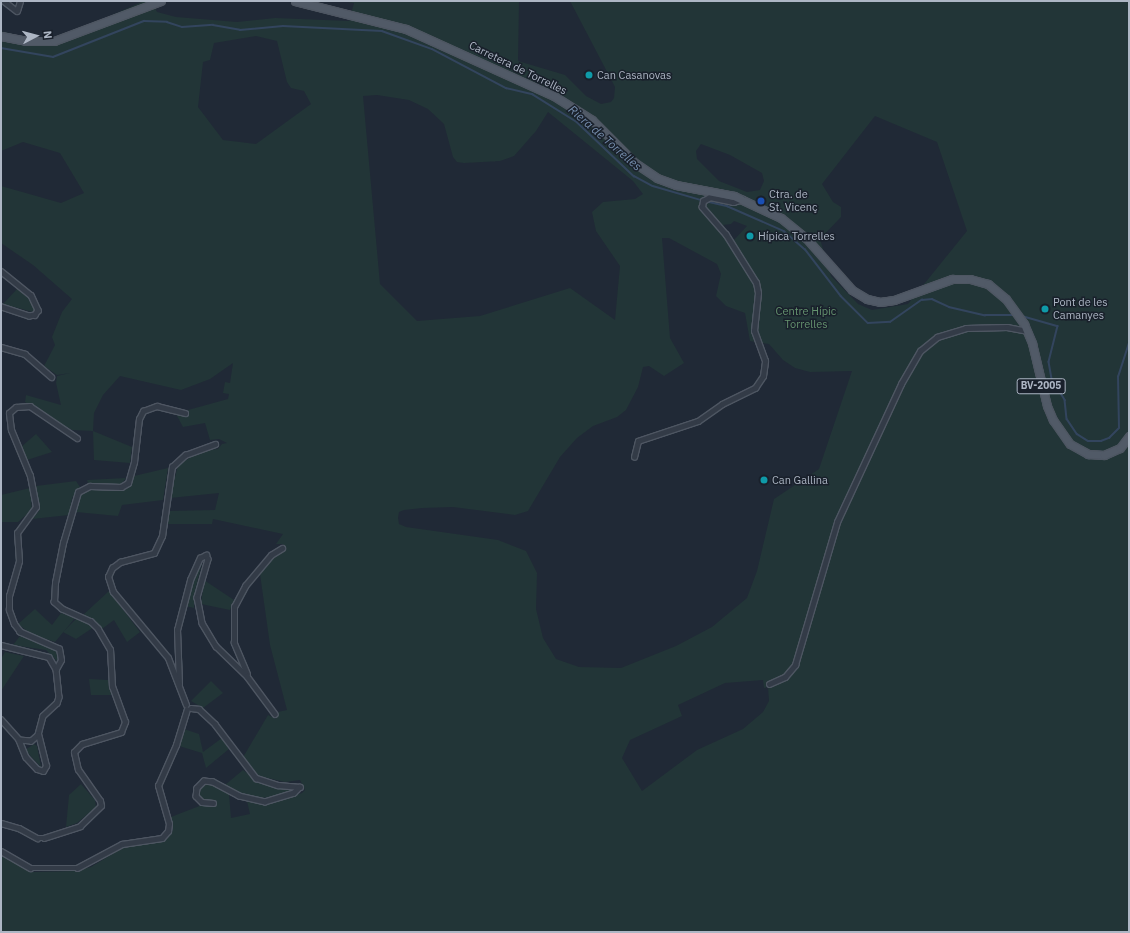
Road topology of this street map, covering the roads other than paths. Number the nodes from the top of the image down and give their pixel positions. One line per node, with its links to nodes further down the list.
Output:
1 (4, 1): 2 (street)
2 (20, 1)
3 (160, 1): 5 (main road)
4 (295, 1): 6 (main road, Carretera de Torrelles / BV-2005)
5 (1, 36)
6 (743, 199): 9 (main road, Carretera de Torrelles / BV-2005); 16 (street)
7 (1, 271): 8 (street)
8 (1, 307)
9 (1027, 330): 13 (main road, Carretera de Torrelles / BV-2005); 22 (street)
10 (1, 347): 11 (street)
11 (51, 377)
12 (185, 412): 29 (street)
13 (1129, 436)
14 (77, 438): 19 (street)
15 (215, 444): 21 (street)
16 (634, 457)
17 (282, 548): 20 (street)
18 (1, 645): 19 (street)
19 (56, 669): 26 (street)
20 (247, 676): 21 (street); 24 (street)
21 (179, 684): 23 (street)
22 (769, 684)
23 (188, 708): 28 (street); 30 (street)
24 (275, 714)
25 (1, 720): 27 (street)
26 (38, 735): 27 (street); 27 (street)
27 (20, 740)
28 (213, 803)
29 (1, 823)
30 (1, 851)

